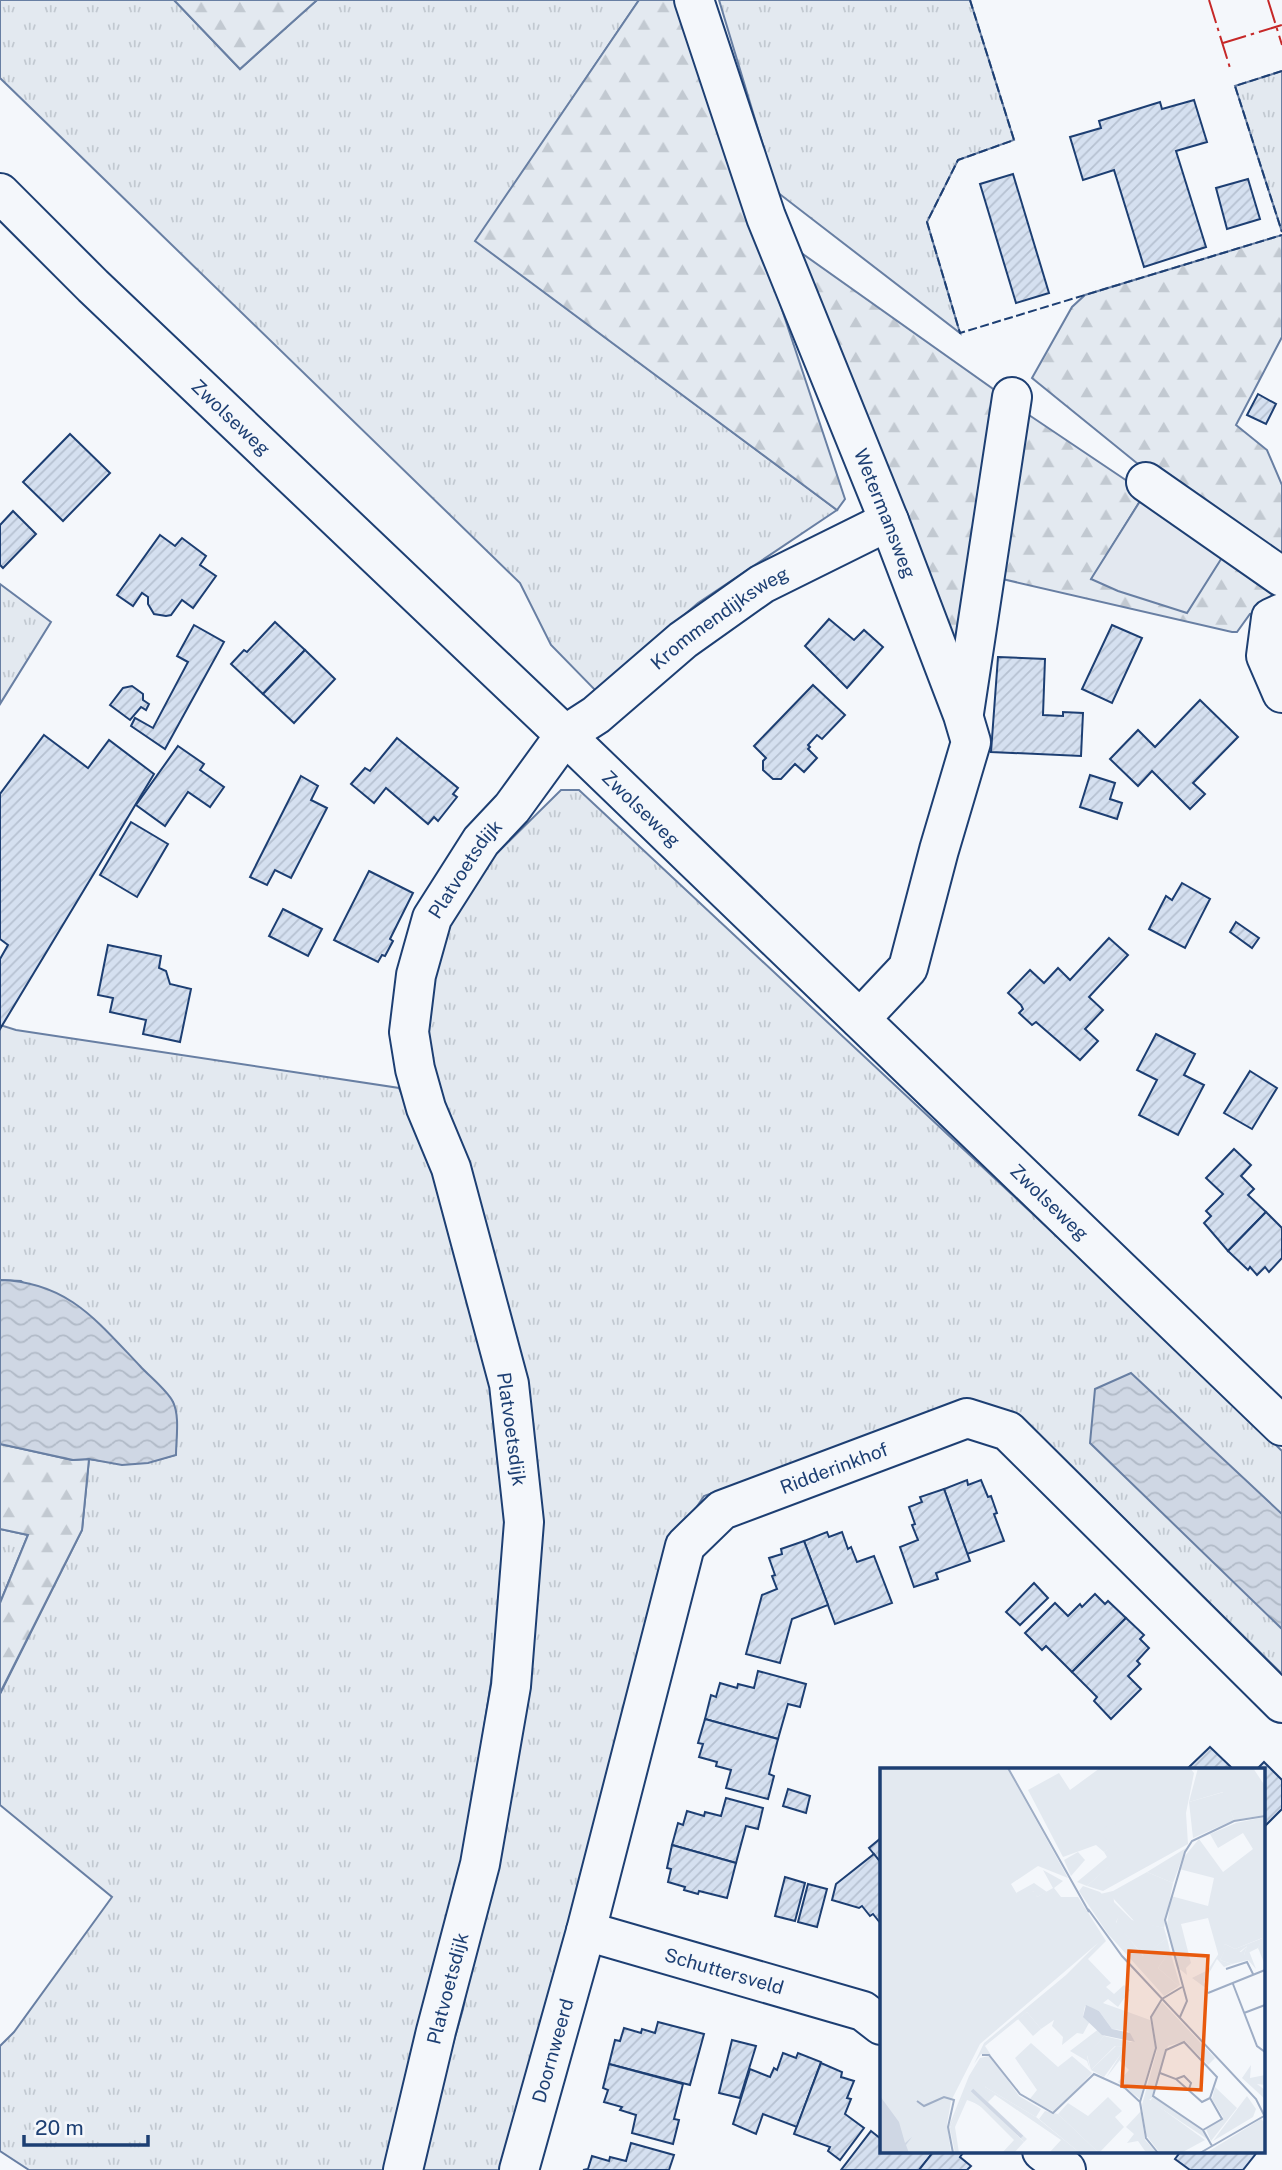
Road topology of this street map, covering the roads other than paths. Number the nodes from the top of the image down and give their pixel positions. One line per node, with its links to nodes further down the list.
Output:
1 (694, 0): 5 (street, Wetermansweg)
2 (0, 193): 10 (street, Zwolseweg)
3 (1012, 397): 9 (street)
4 (1146, 482): 6 (street)
5 (889, 520): 9 (street, Wetermansweg); 10 (street, Krommendijksweg)
6 (1282, 578)
7 (1282, 613): 8 (street)
8 (1282, 693)
9 (963, 715): 11 (street, Wetermansweg)
10 (565, 735): 11 (street, Zwolseweg); 18 (street, Platvoetsdijk)
11 (860, 1018): 12 (street, Zwolseweg)
12 (1282, 1426)
13 (1282, 1703): 14 (street, Ridderinkhof)
14 (586, 1931): 15 (street, Schuttersveld); 19 (street, Doornweerd)
15 (875, 2011)
16 (1043, 2152): 20 (street)
17 (1084, 2152): 21 (street)
18 (403, 2170)
19 (519, 2170)
20 (1066, 2170)
21 (1080, 2170)

